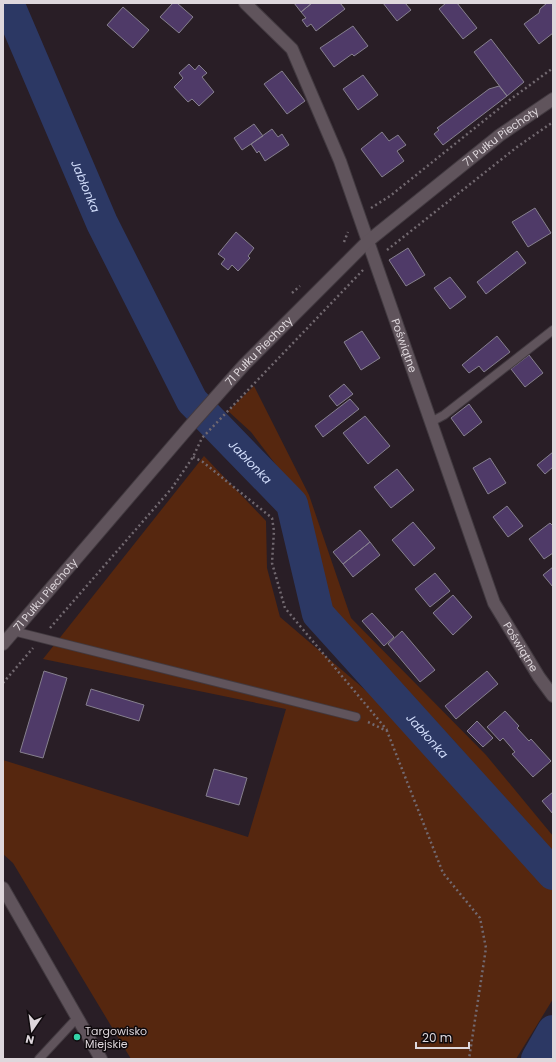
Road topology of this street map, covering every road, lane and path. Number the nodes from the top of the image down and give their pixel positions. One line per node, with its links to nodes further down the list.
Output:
1 (248, 4): 5 (street, Poświątne)
2 (553, 68): 5 (path)
3 (553, 99): 6 (street, 71 Pułku Piechoty)
4 (553, 122): 8 (path)
5 (358, 215): 6 (street, Poświątne); 7 (path)
6 (367, 242): 8 (street, Poświątne); 14 (street, 71 Pułku Piechoty)
7 (344, 243)
8 (374, 260): 12 (street, Poświątne); 13 (path)
9 (301, 285): 10 (path)
10 (292, 293)
11 (553, 330): 12 (lane)
12 (431, 422): 18 (street, Poświątne)
13 (193, 457): 15 (path); 20 (path)
14 (13, 632): 15 (lane); 16 (street, 71 Pułku Piechoty)
15 (41, 638): 17 (path); 19 (lane)
16 (3, 644)
17 (3, 683)
18 (553, 696)
19 (356, 717): 20 (path)
20 (387, 731): 25 (path)
21 (3, 888): 22 (street)
22 (77, 1018): 23 (lane); 24 (street)
23 (39, 1059)
24 (101, 1059)
25 (469, 1059)

